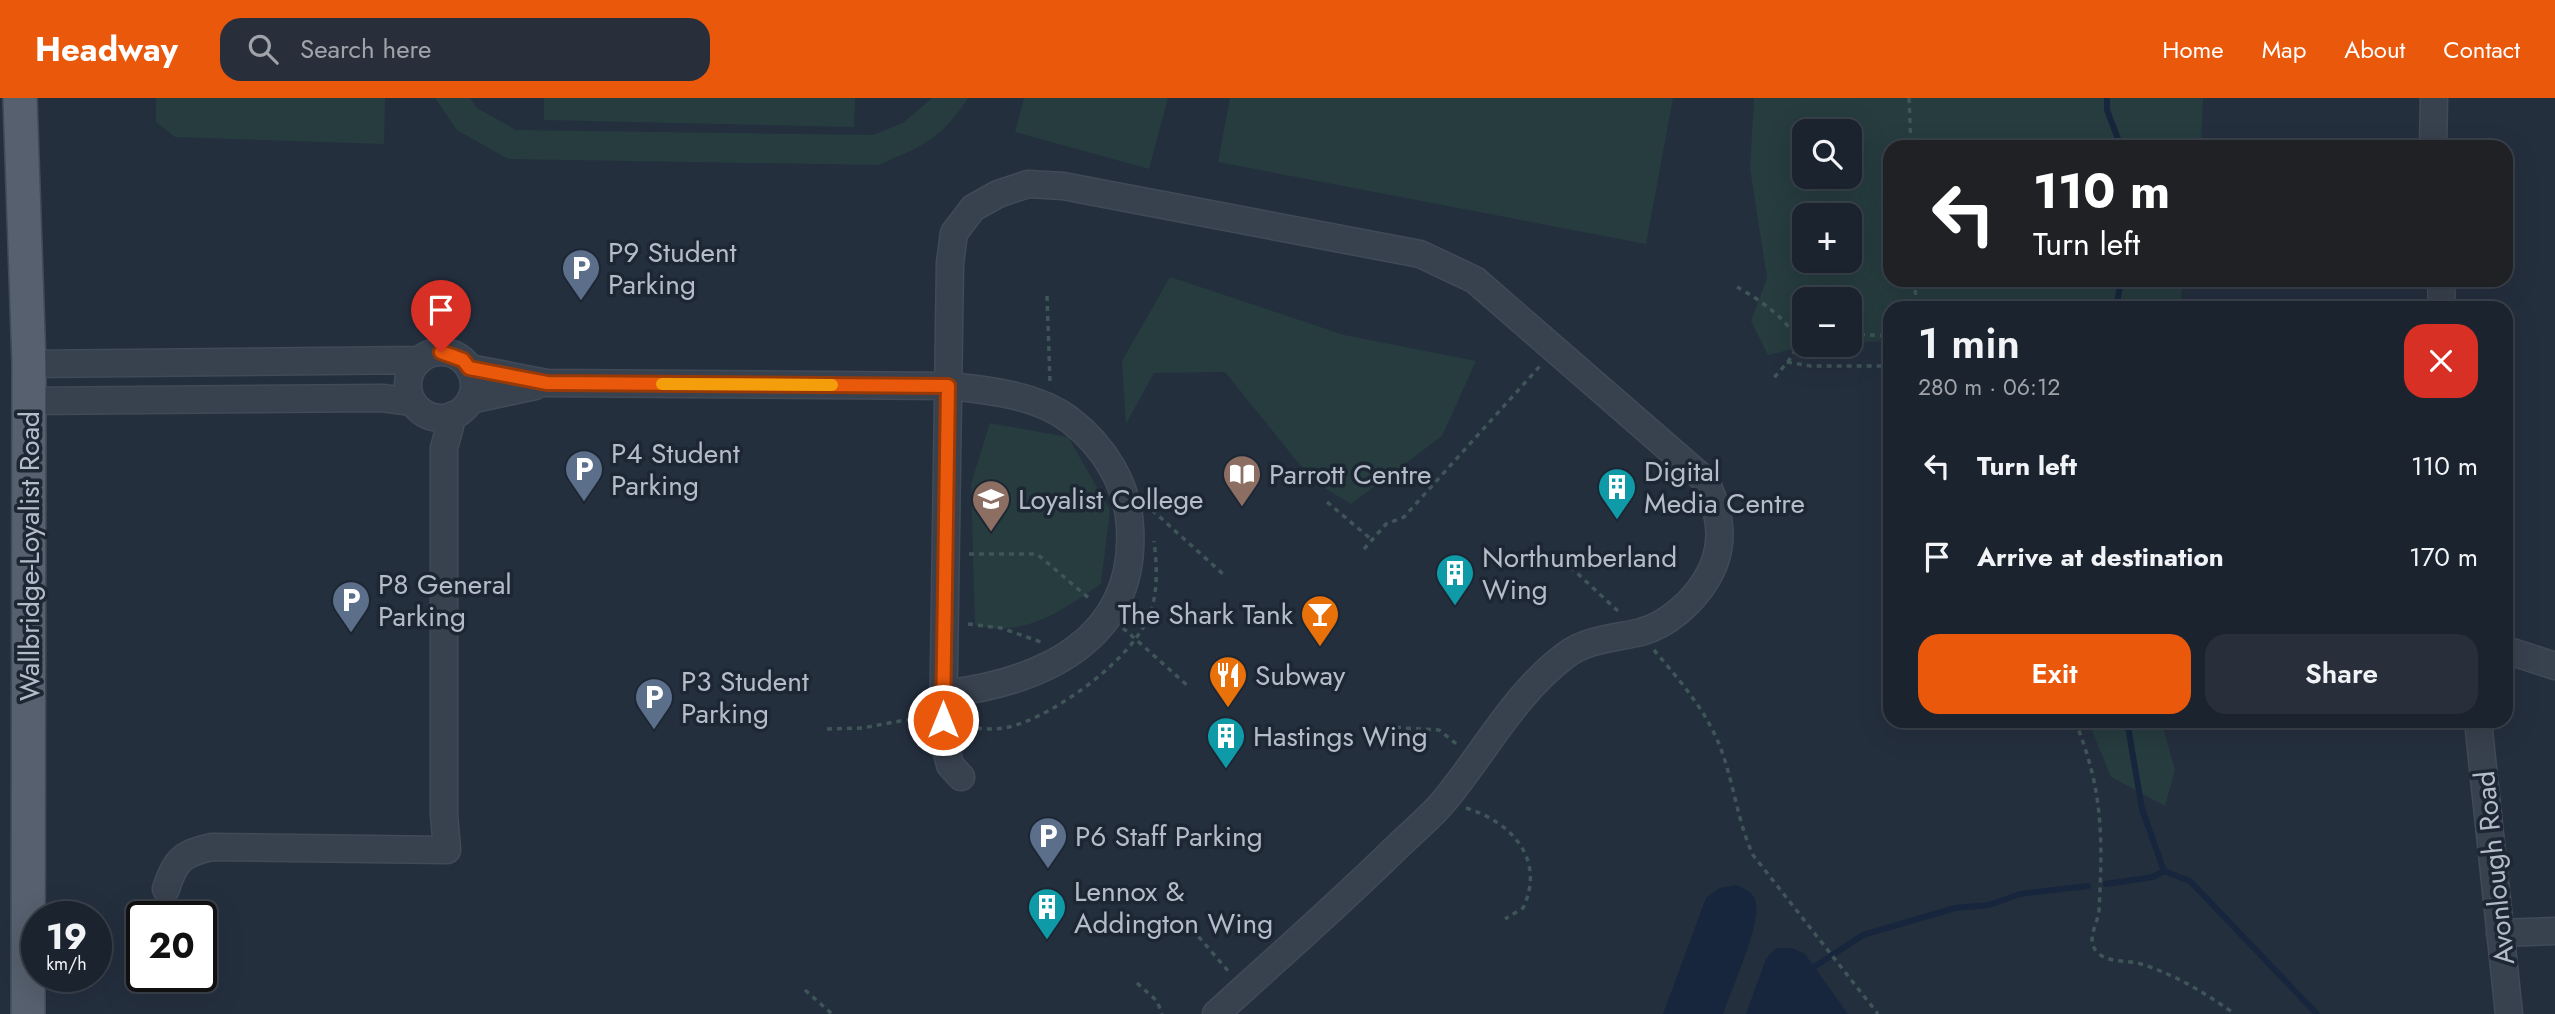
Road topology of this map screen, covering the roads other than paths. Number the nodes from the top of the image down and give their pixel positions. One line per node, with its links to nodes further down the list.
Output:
1 (20, 98): 5 (main road, Wallbridge-Loyalist Road)
2 (2434, 98): 3 (street)
3 (2433, 140)
4 (442, 359): 5 (street); 6 (street); 9 (street); 9 (street)
5 (29, 364): 8 (main road, Wallbridge-Loyalist Road)
6 (547, 383): 7 (street); 9 (street)
7 (948, 386): 12 (street); 12 (street); 19 (street)
8 (29, 401): 9 (street); 18 (main road, Wallbridge-Loyalist Road)
9 (442, 408): 15 (street)
10 (2513, 652): 11 (street)
11 (2555, 666)
12 (944, 694): 14 (street)
13 (2479, 728): 17 (street, Avonlough Road)
14 (961, 777)
15 (166, 889)
16 (2555, 931): 17 (street)
17 (2500, 933): 20 (street, Avonlough Road)
18 (28, 1014)
19 (1216, 1014)
20 (2509, 1014)

